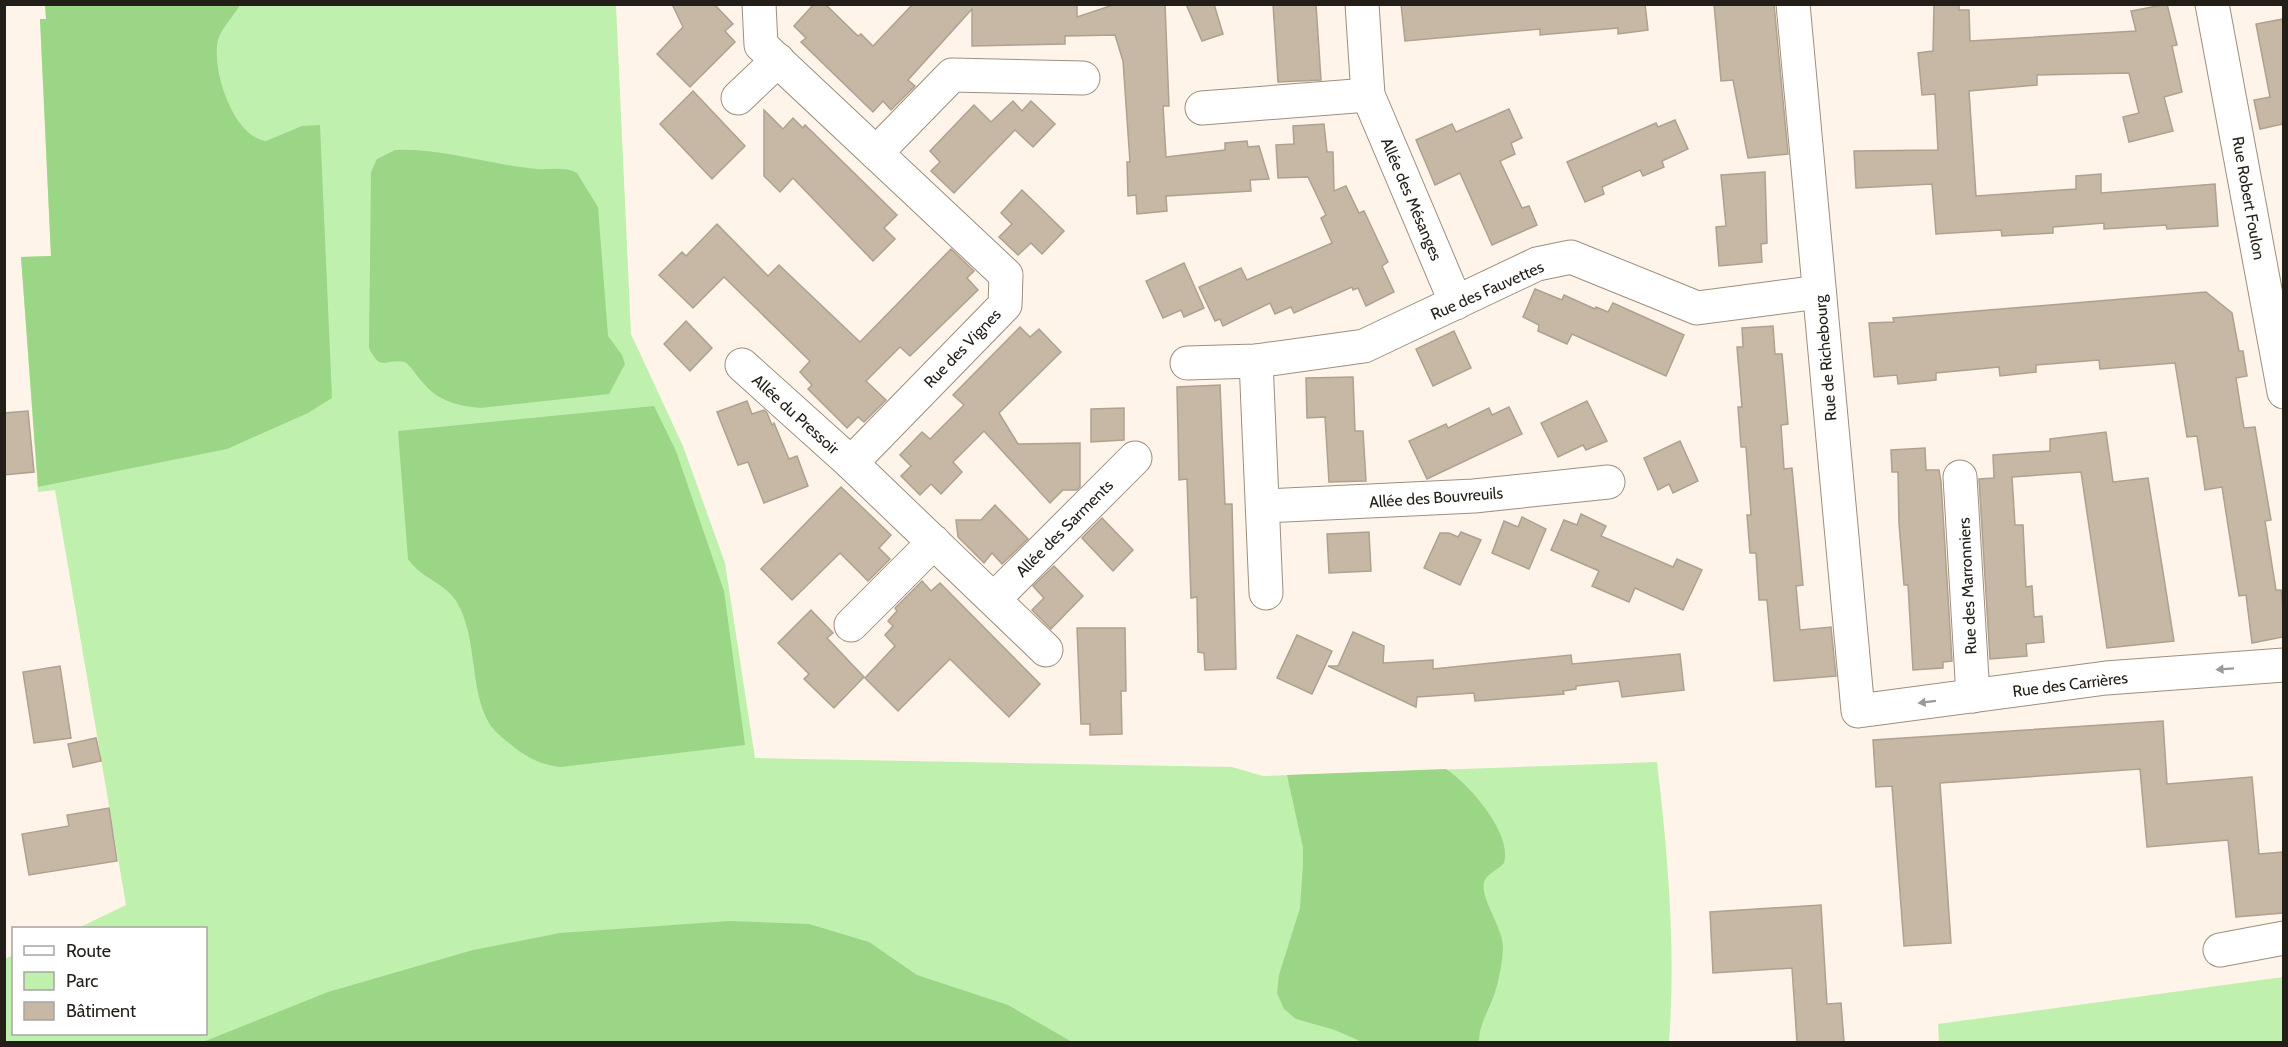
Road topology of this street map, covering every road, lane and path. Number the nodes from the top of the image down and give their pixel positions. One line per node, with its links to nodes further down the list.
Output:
1 (759, 4): 5 (street, Rue des Vignes)
2 (1362, 4): 7 (street, Allée des Mésanges)
3 (1793, 4): 11 (street, Rue de Richebourg)
4 (2212, 4): 16 (street, Rue Robert Foulon)
5 (777, 60): 8 (street); 10 (street, Rue des Vignes)
6 (1083, 78): 10 (street)
7 (1368, 95): 9 (street); 12 (street, Allée des Mésanges)
8 (738, 98)
9 (1202, 108)
10 (876, 153): 18 (street, Rue des Vignes)
11 (1819, 292): 12 (street, Rue des Fauvettes); 29 (street, Rue de Richebourg)
12 (1456, 303): 13 (street, Rue des Fauvettes)
13 (1256, 361): 14 (street, Rue des Fauvettes); 21 (street)
14 (1187, 363)
15 (742, 365): 18 (street, Allée du Pressoir)
16 (2283, 392)
17 (1135, 458): 24 (street, Allée des Sarments)
18 (851, 463): 22 (street)
19 (1960, 477): 28 (street, Rue des Marronniers)
20 (1608, 482): 21 (street, Allée des Bouvreuils)
21 (1263, 506): 23 (street)
22 (934, 542): 24 (street); 25 (street)
23 (1266, 593)
24 (994, 599): 26 (street)
25 (851, 625)
26 (1046, 650)
27 (2283, 665): 28 (street, Rue des Carrières, one-way to 28)
28 (1973, 696): 29 (street, Rue des Carrières, one-way to 29)
29 (1858, 711)
30 (2283, 938): 31 (street)
31 (2220, 950)

